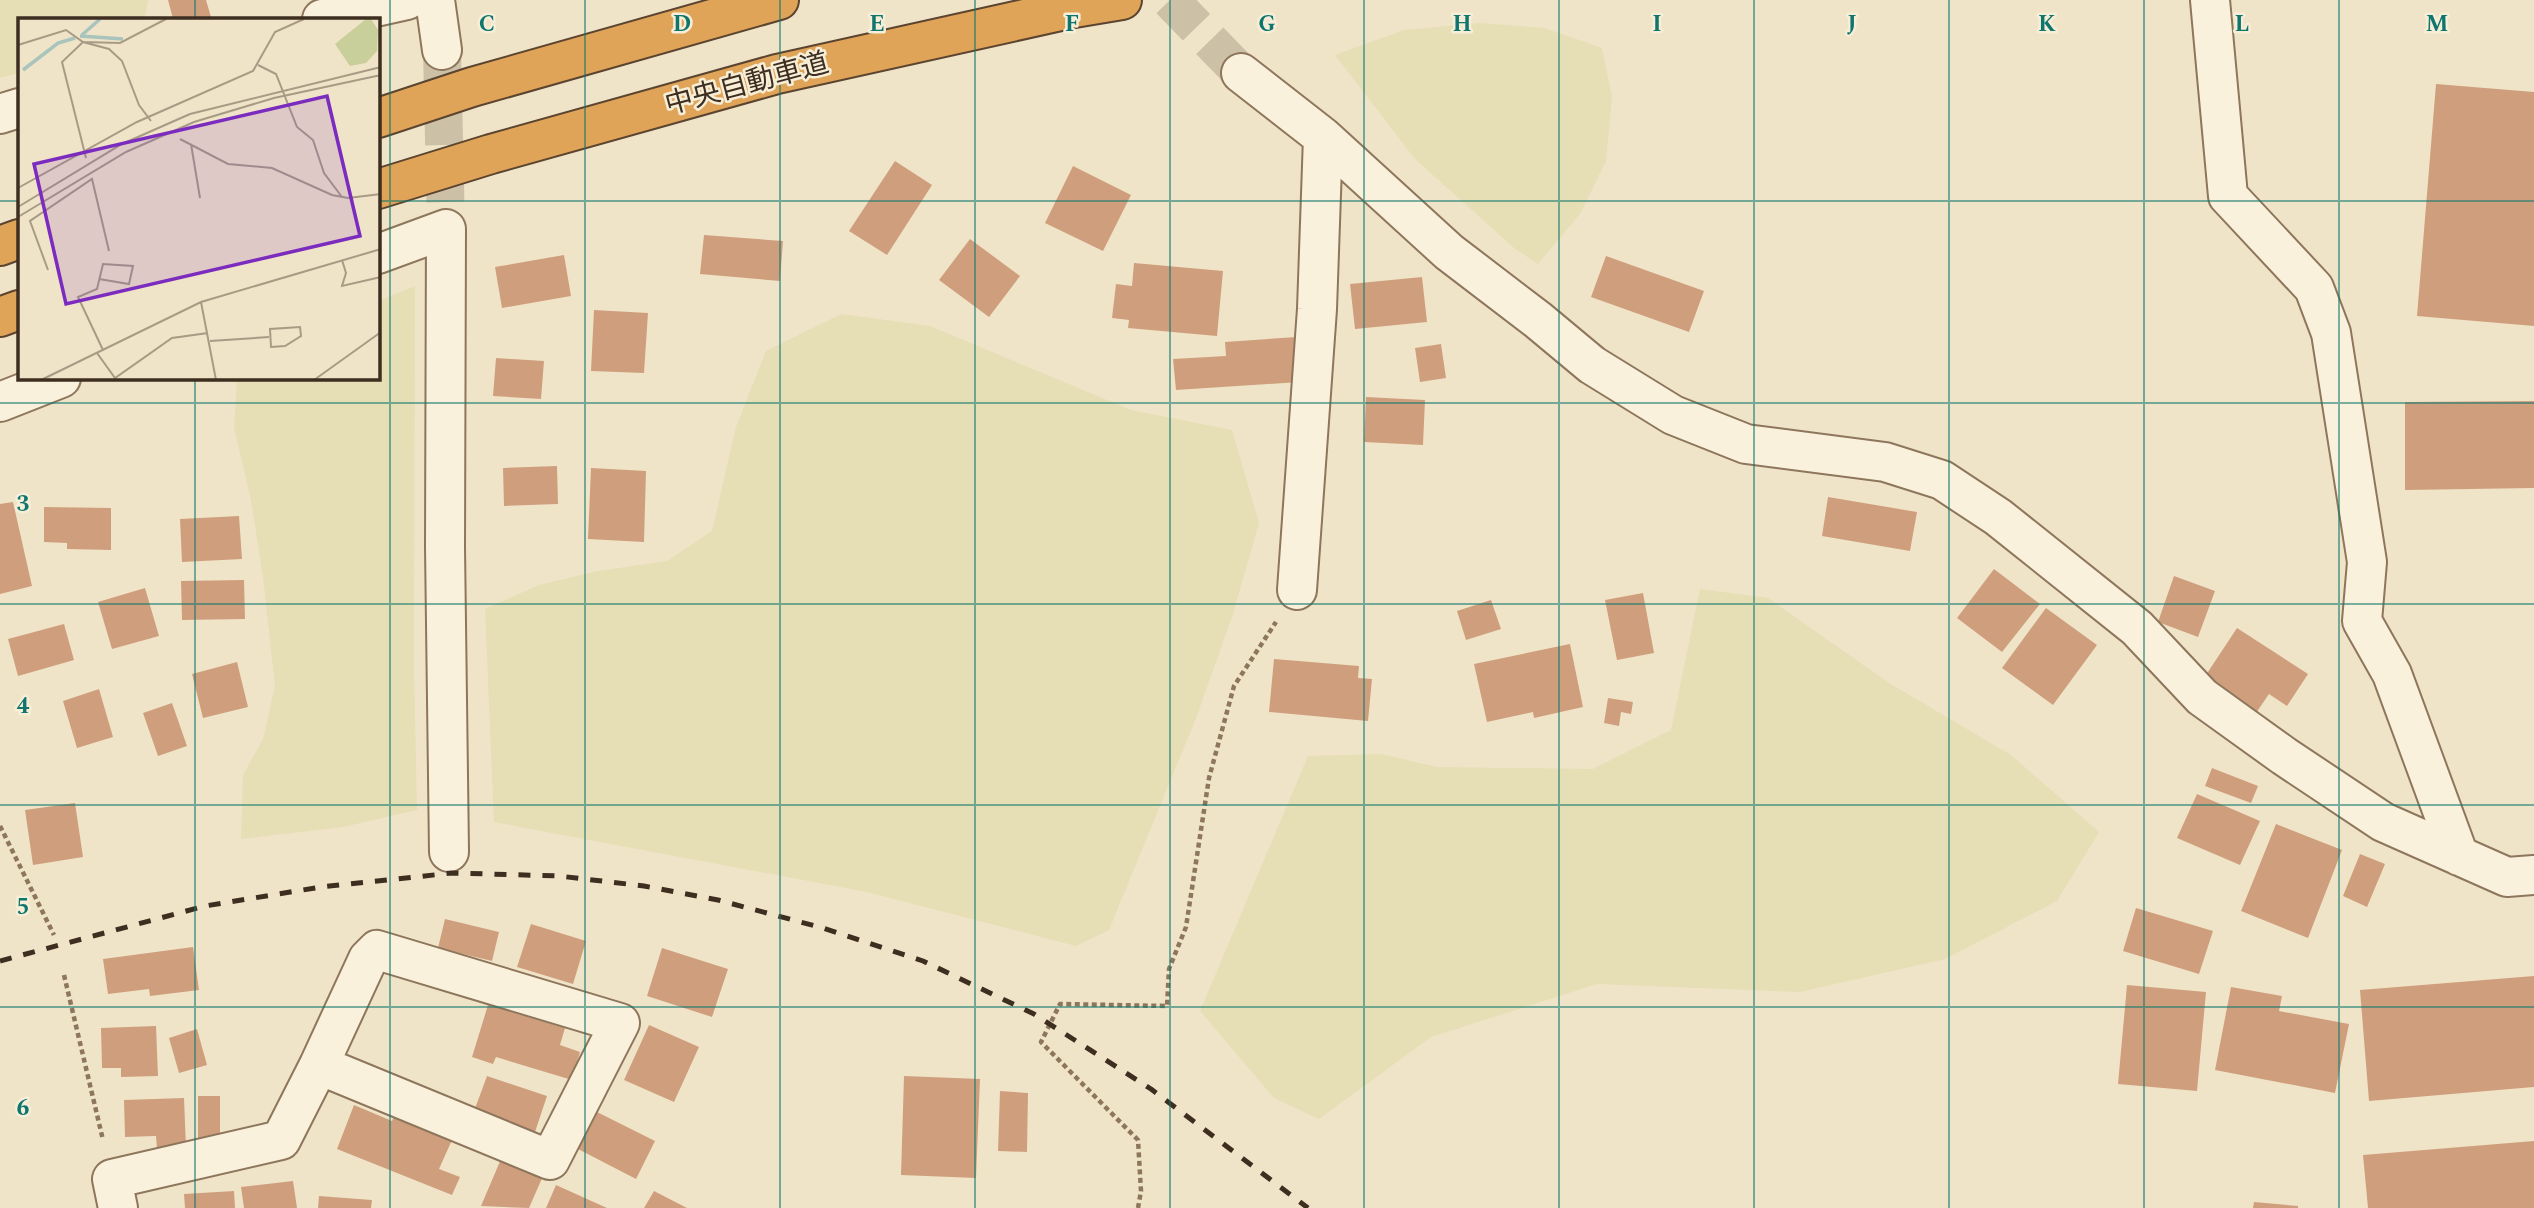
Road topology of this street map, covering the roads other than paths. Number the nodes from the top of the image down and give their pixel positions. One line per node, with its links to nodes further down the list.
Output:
1 (407, 0): 6 (street)
2 (435, 0): 7 (street)
3 (779, 0): 11 (highway)
4 (1122, 0): 13 (highway, 中央自動車道)
5 (2210, 0): 23 (street)
6 (326, 18)
7 (442, 50)
8 (1241, 73): 12 (street)
9 (18, 108): 10 (street)
10 (0, 114)
11 (380, 117)
12 (1323, 137): 21 (street); 23 (street)
13 (380, 188)
14 (18, 239): 15 (highway)
15 (0, 246)
16 (380, 253): 22 (street)
17 (18, 310): 18 (highway)
18 (0, 317)
19 (56, 380): 20 (street)
20 (0, 402)
21 (1297, 590)
22 (449, 852)
23 (2459, 856): 24 (street)
24 (2534, 875)
25 (319, 1065): 25 (street); 26 (street)
26 (115, 1193)

